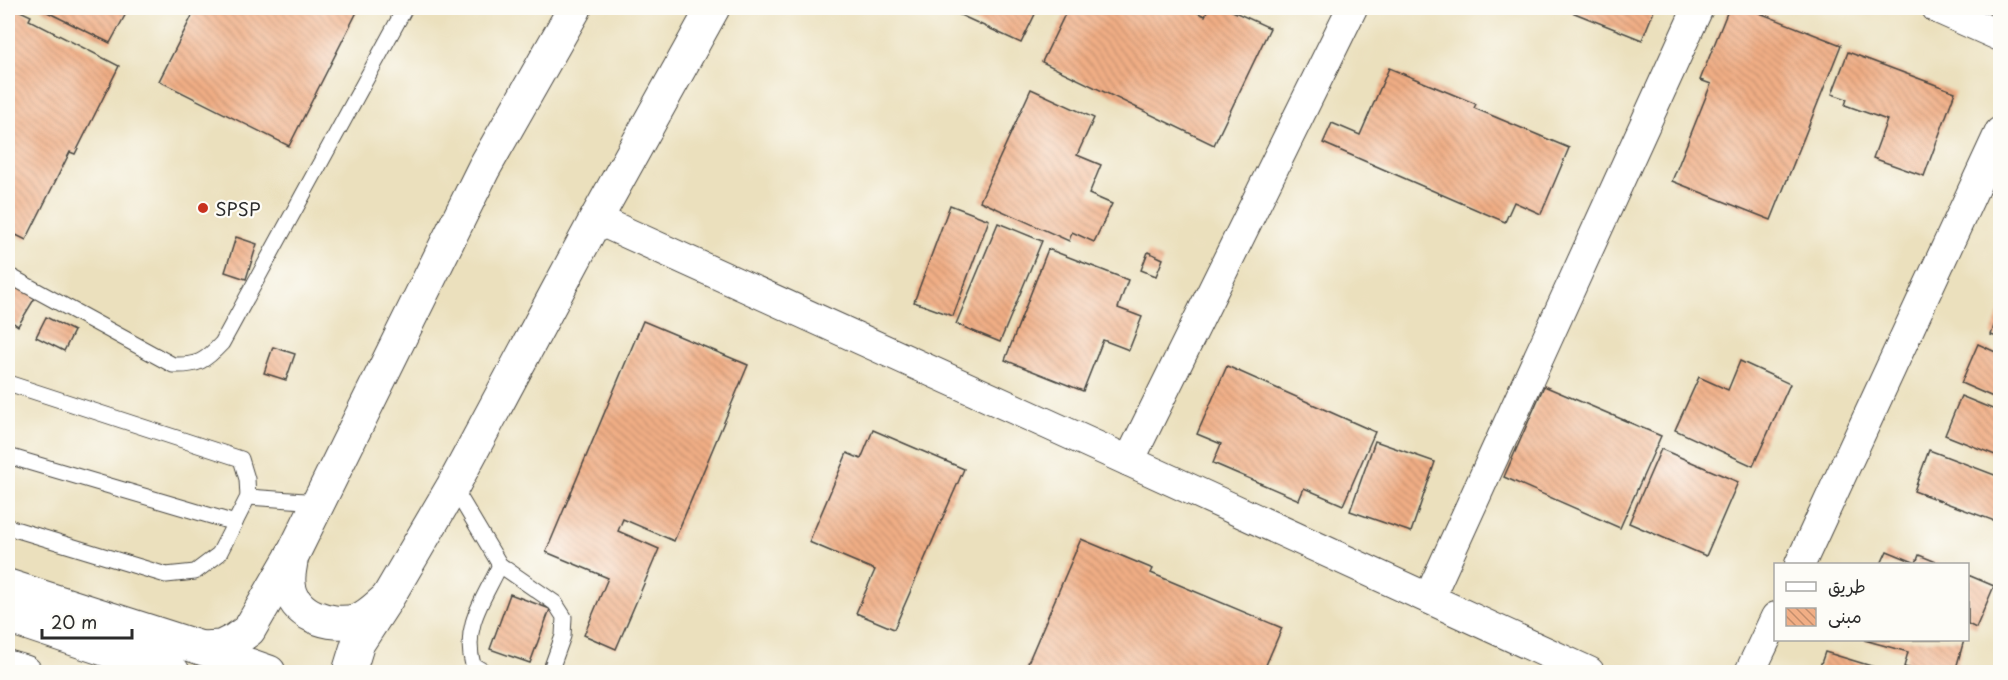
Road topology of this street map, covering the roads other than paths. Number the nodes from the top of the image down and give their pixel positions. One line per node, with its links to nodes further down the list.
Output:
1 (405, 8): 10 (lane)
2 (575, 8): 16 (street)
3 (712, 8): 9 (street)
4 (1352, 8): 13 (street)
5 (1698, 8): 24 (street)
6 (1937, 8): 7 (street)
7 (2001, 36)
8 (2001, 132): 20 (street)
9 (596, 219): 13 (street); 14 (street)
10 (8, 275)
11 (8, 383): 15 (lane)
12 (8, 456): 17 (lane)
13 (1129, 460): 24 (street)
14 (453, 486): 21 (lane); 23 (street)
15 (248, 497): 16 (lane); 17 (lane)
16 (319, 502): 19 (street)
17 (235, 523): 18 (lane)
18 (8, 527)
19 (292, 554): 23 (street); 27 (street)
20 (1800, 563)
21 (500, 565): 33 (lane); 34 (lane)
22 (8, 586): 27 (street)
23 (388, 597): 32 (street)
24 (1430, 598): 35 (street)
25 (8, 617): 30 (street)
26 (1774, 621): 36 (street)
27 (201, 648): 31 (street)
28 (8, 667): 29 (street)
29 (25, 672)
30 (172, 672)
31 (269, 672)
32 (349, 672)
33 (485, 672)
34 (550, 672)
35 (1589, 672)
36 (1750, 672)

